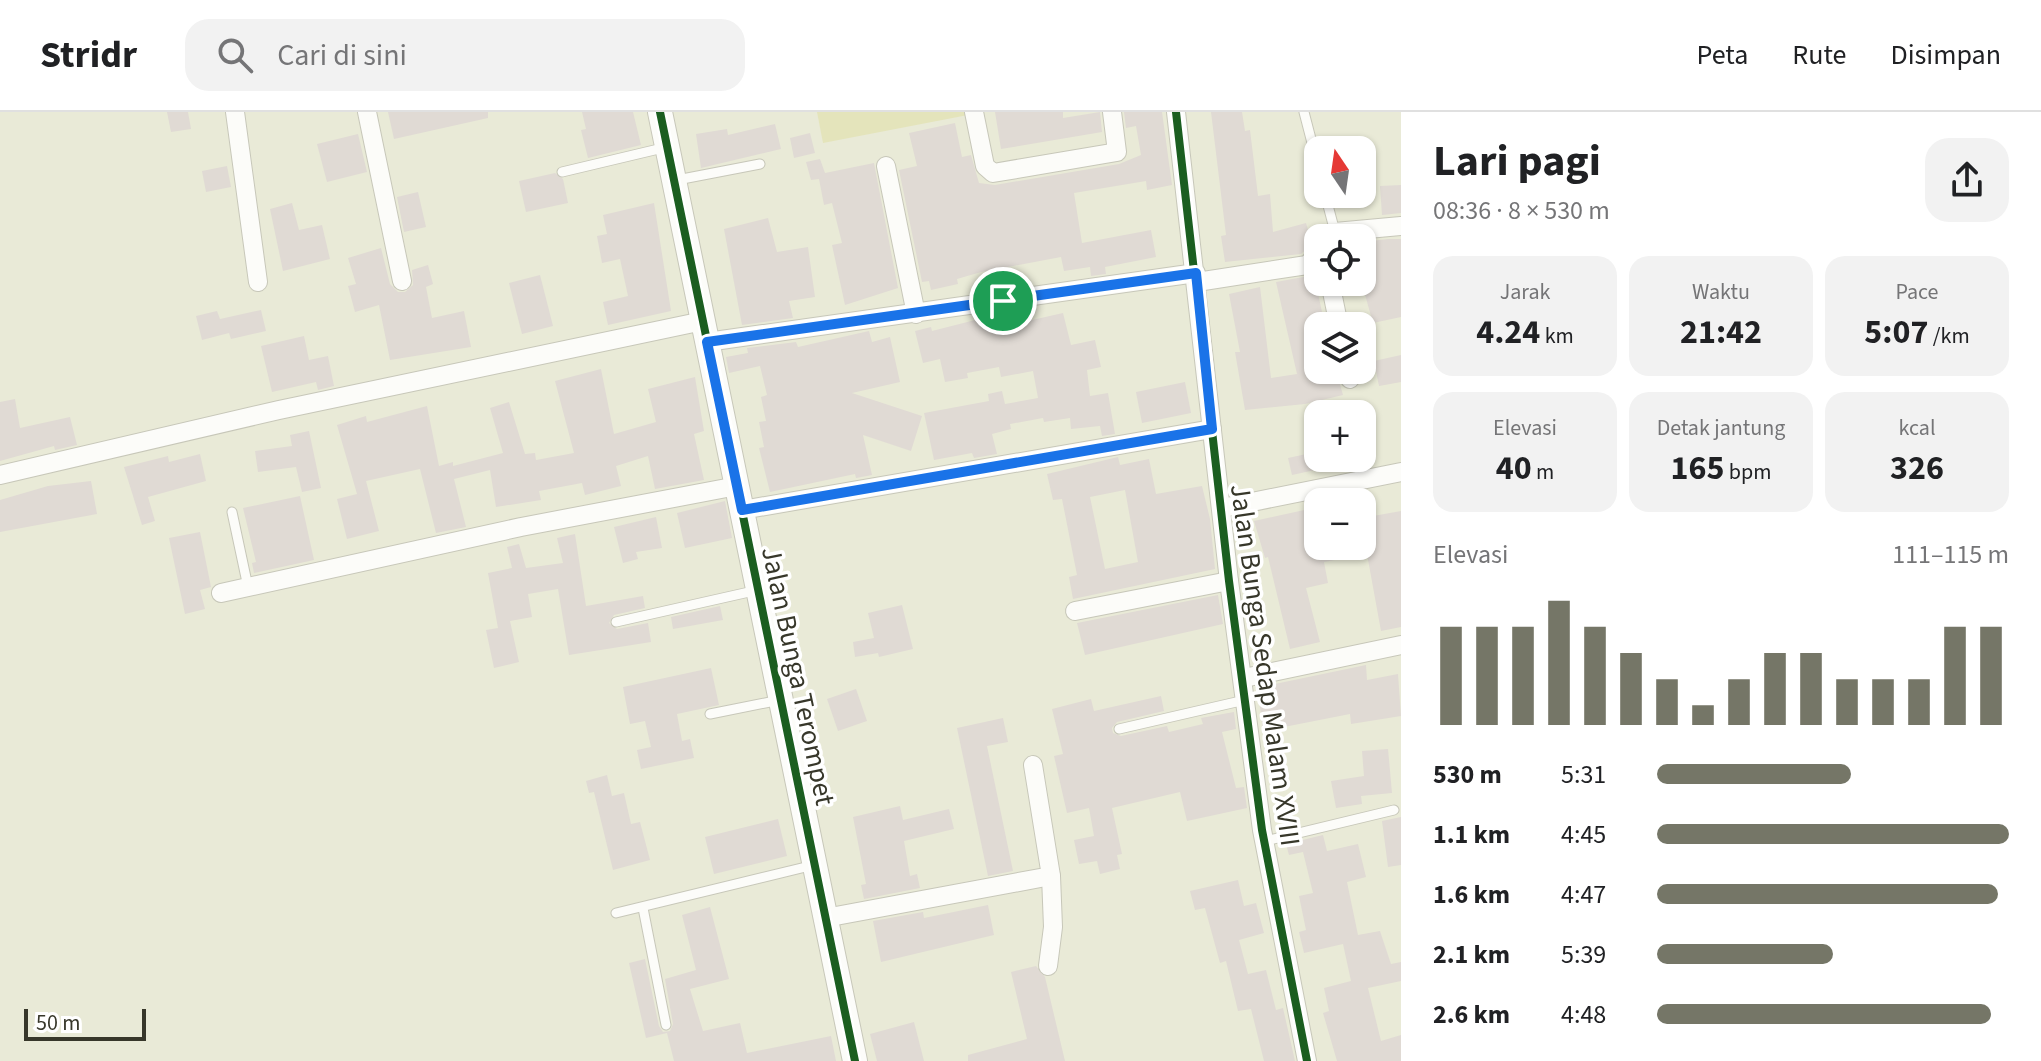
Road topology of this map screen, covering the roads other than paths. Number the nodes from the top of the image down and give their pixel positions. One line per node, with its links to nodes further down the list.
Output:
1 (235, 112): 19 (street)
2 (367, 112): 18 (street)
3 (660, 112): 9 (street, Jalan Bunga Terompet)
4 (974, 112): 5 (street)
5 (1112, 112)
6 (1176, 112): 17 (street, Jalan Bunga Sedap Malam XVIII)
7 (1304, 112): 8 (lane)
8 (1310, 136)
9 (667, 147): 12 (lane); 13 (street, Jalan Bunga Terompet)
10 (760, 164): 13 (lane)
11 (886, 166): 20 (street)
12 (562, 172)
13 (674, 180): 21 (street, Jalan Bunga Terompet)
14 (1401, 226): 15 (street)
15 (1376, 229)
16 (1304, 265): 17 (street)
17 (1197, 277): 20 (street); 22 (street, Jalan Bunga Sedap Malam XVIII)
18 (402, 281)
19 (258, 282)
20 (916, 314): 21 (street)
21 (705, 331): 24 (street); 25 (street, Jalan Bunga Terompet)
22 (1212, 429): 25 (street); 26 (street, Jalan Bunga Sedap Malam XVIII)
23 (1401, 472): 26 (street)
24 (0, 475)
25 (739, 498): 29 (street); 30 (street, Jalan Bunga Terompet)
26 (1222, 508): 28 (street, Jalan Bunga Sedap Malam XVIII)
27 (232, 512): 29 (lane)
28 (1229, 581): 32 (street); 35 (street, Jalan Bunga Sedap Malam XVIII)
29 (248, 587): 31 (street)
30 (758, 590): 33 (lane); 36 (street, Jalan Bunga Terompet)
31 (221, 593)
32 (1075, 611)
33 (616, 622)
34 (1401, 645): 35 (street)
35 (1244, 678): 37 (street, Jalan Bunga Sedap Malam XVIII)
36 (780, 700): 38 (lane); 43 (street, Jalan Bunga Terompet)
37 (1247, 700): 39 (lane); 42 (street, Jalan Bunga Sedap Malam XVIII)
38 (710, 714)
39 (1119, 729)
40 (1033, 765): 44 (street)
41 (1394, 810): 42 (lane)
42 (1265, 841): 51 (street, Jalan Bunga Sedap Malam XVIII)
43 (814, 865): 45 (lane); 47 (street, Jalan Bunga Terompet)
44 (1051, 876): 47 (street); 48 (street)
45 (643, 908): 46 (lane); 49 (lane)
46 (616, 913)
47 (825, 918): 50 (street, Jalan Bunga Terompet)
48 (1048, 966)
49 (666, 1025)
50 (855, 1061)
51 (1307, 1061)

